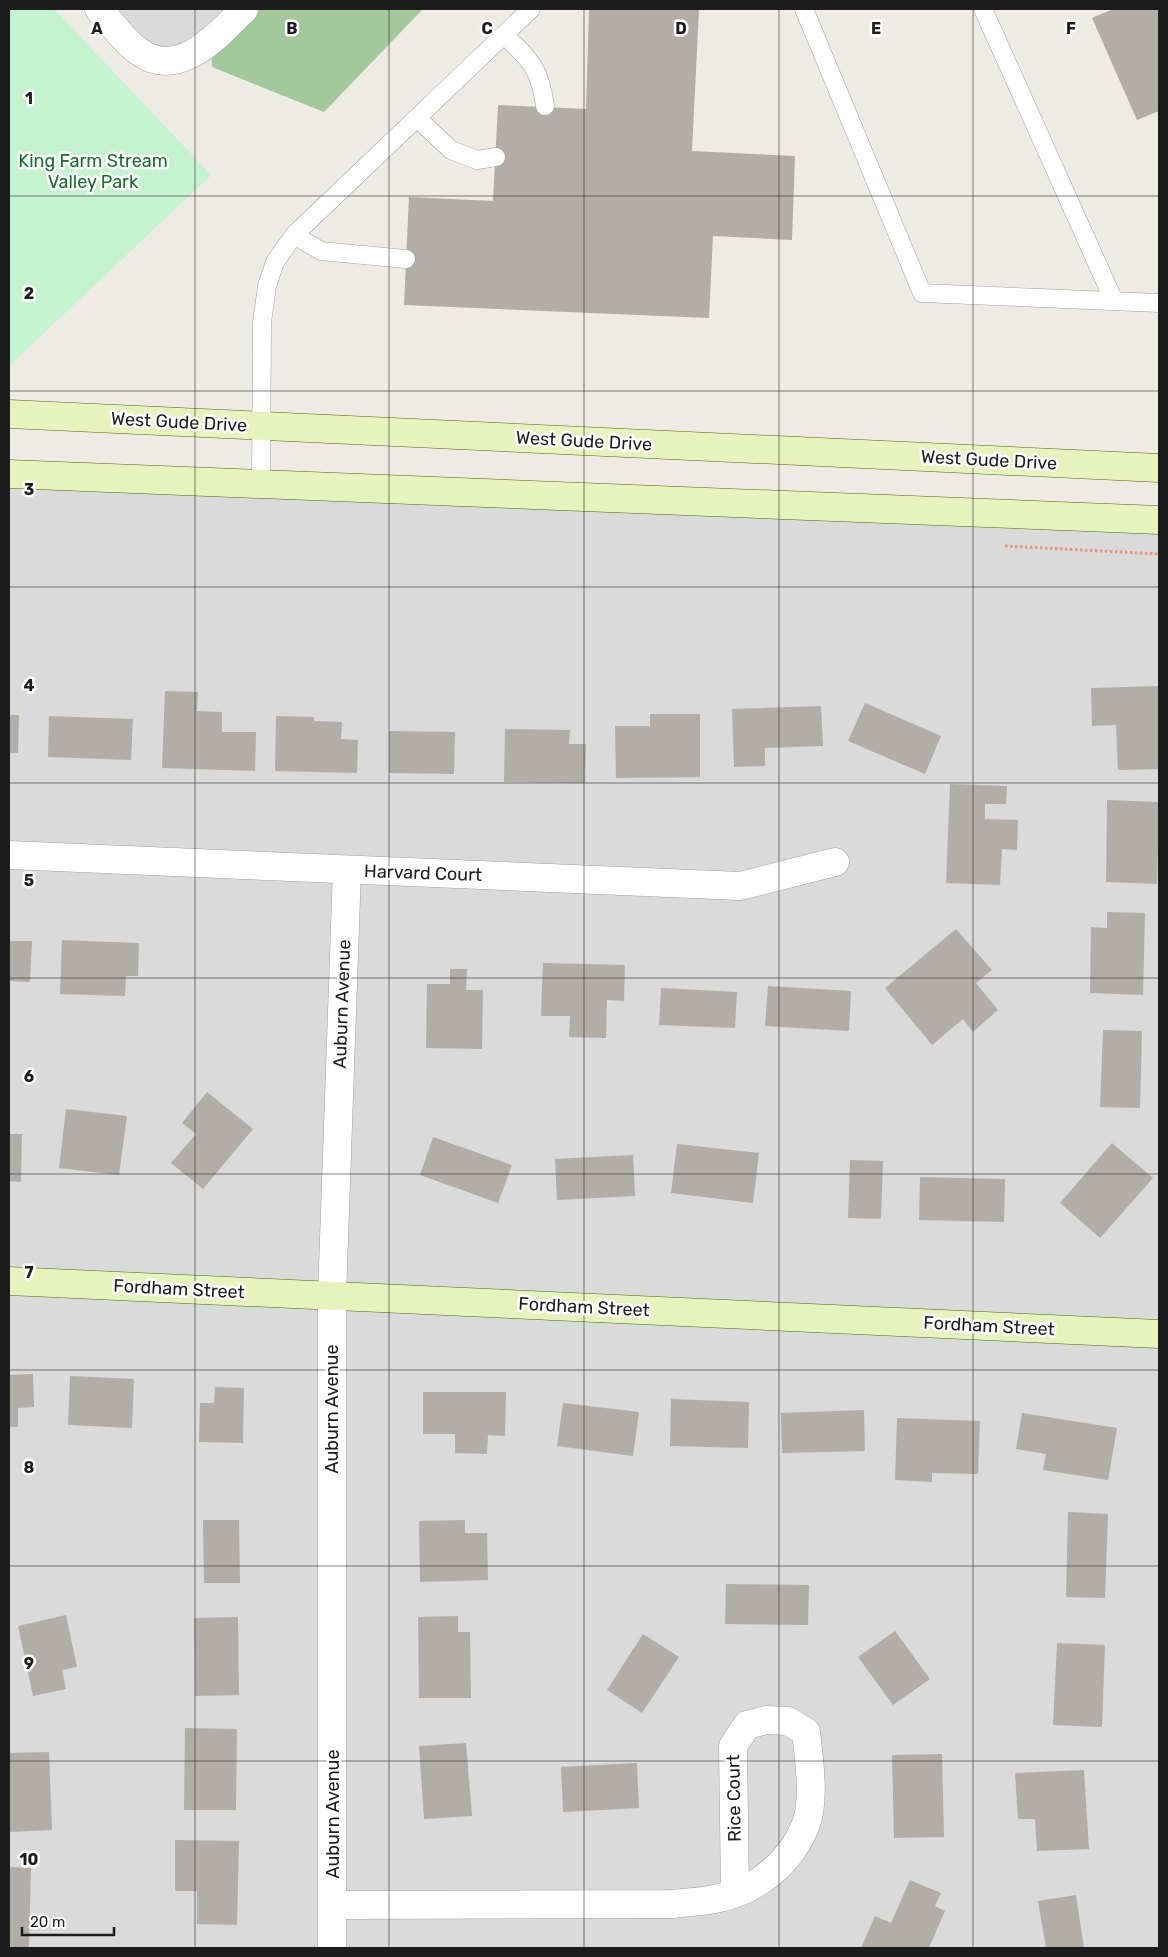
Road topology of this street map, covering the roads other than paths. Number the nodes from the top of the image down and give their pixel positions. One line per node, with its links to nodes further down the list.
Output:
1 (99, 9): 2 (street)
2 (244, 9)
3 (531, 9): 6 (lane)
4 (804, 9): 12 (lane)
5 (984, 9): 12 (lane)
6 (504, 35): 7 (lane); 8 (lane)
7 (545, 106)
8 (417, 118): 9 (lane); 10 (lane)
9 (496, 157)
10 (294, 235): 11 (lane); 15 (lane)
11 (406, 259)
12 (1114, 301): 13 (lane)
13 (1159, 303)
14 (9, 414): 15 (main road, West Gude Drive)
15 (261, 426): 16 (main road, West Gude Drive); 18 (lane)
16 (1159, 468)
17 (9, 474): 18 (main road)
18 (261, 484): 19 (main road)
19 (1159, 520)
20 (9, 855): 22 (street, Harvard Court)
21 (835, 862): 22 (street, Harvard Court)
22 (347, 870): 24 (street, Auburn Avenue)
23 (9, 1282): 24 (main road, Fordham Street)
24 (332, 1296): 25 (main road, Fordham Street); 27 (street, Auburn Avenue)
25 (1159, 1334)
26 (735, 1893): 26 (street, Rice Court); 27 (street, Rice Court)
27 (333, 1905): 28 (street, Auburn Avenue)
28 (332, 1948)

